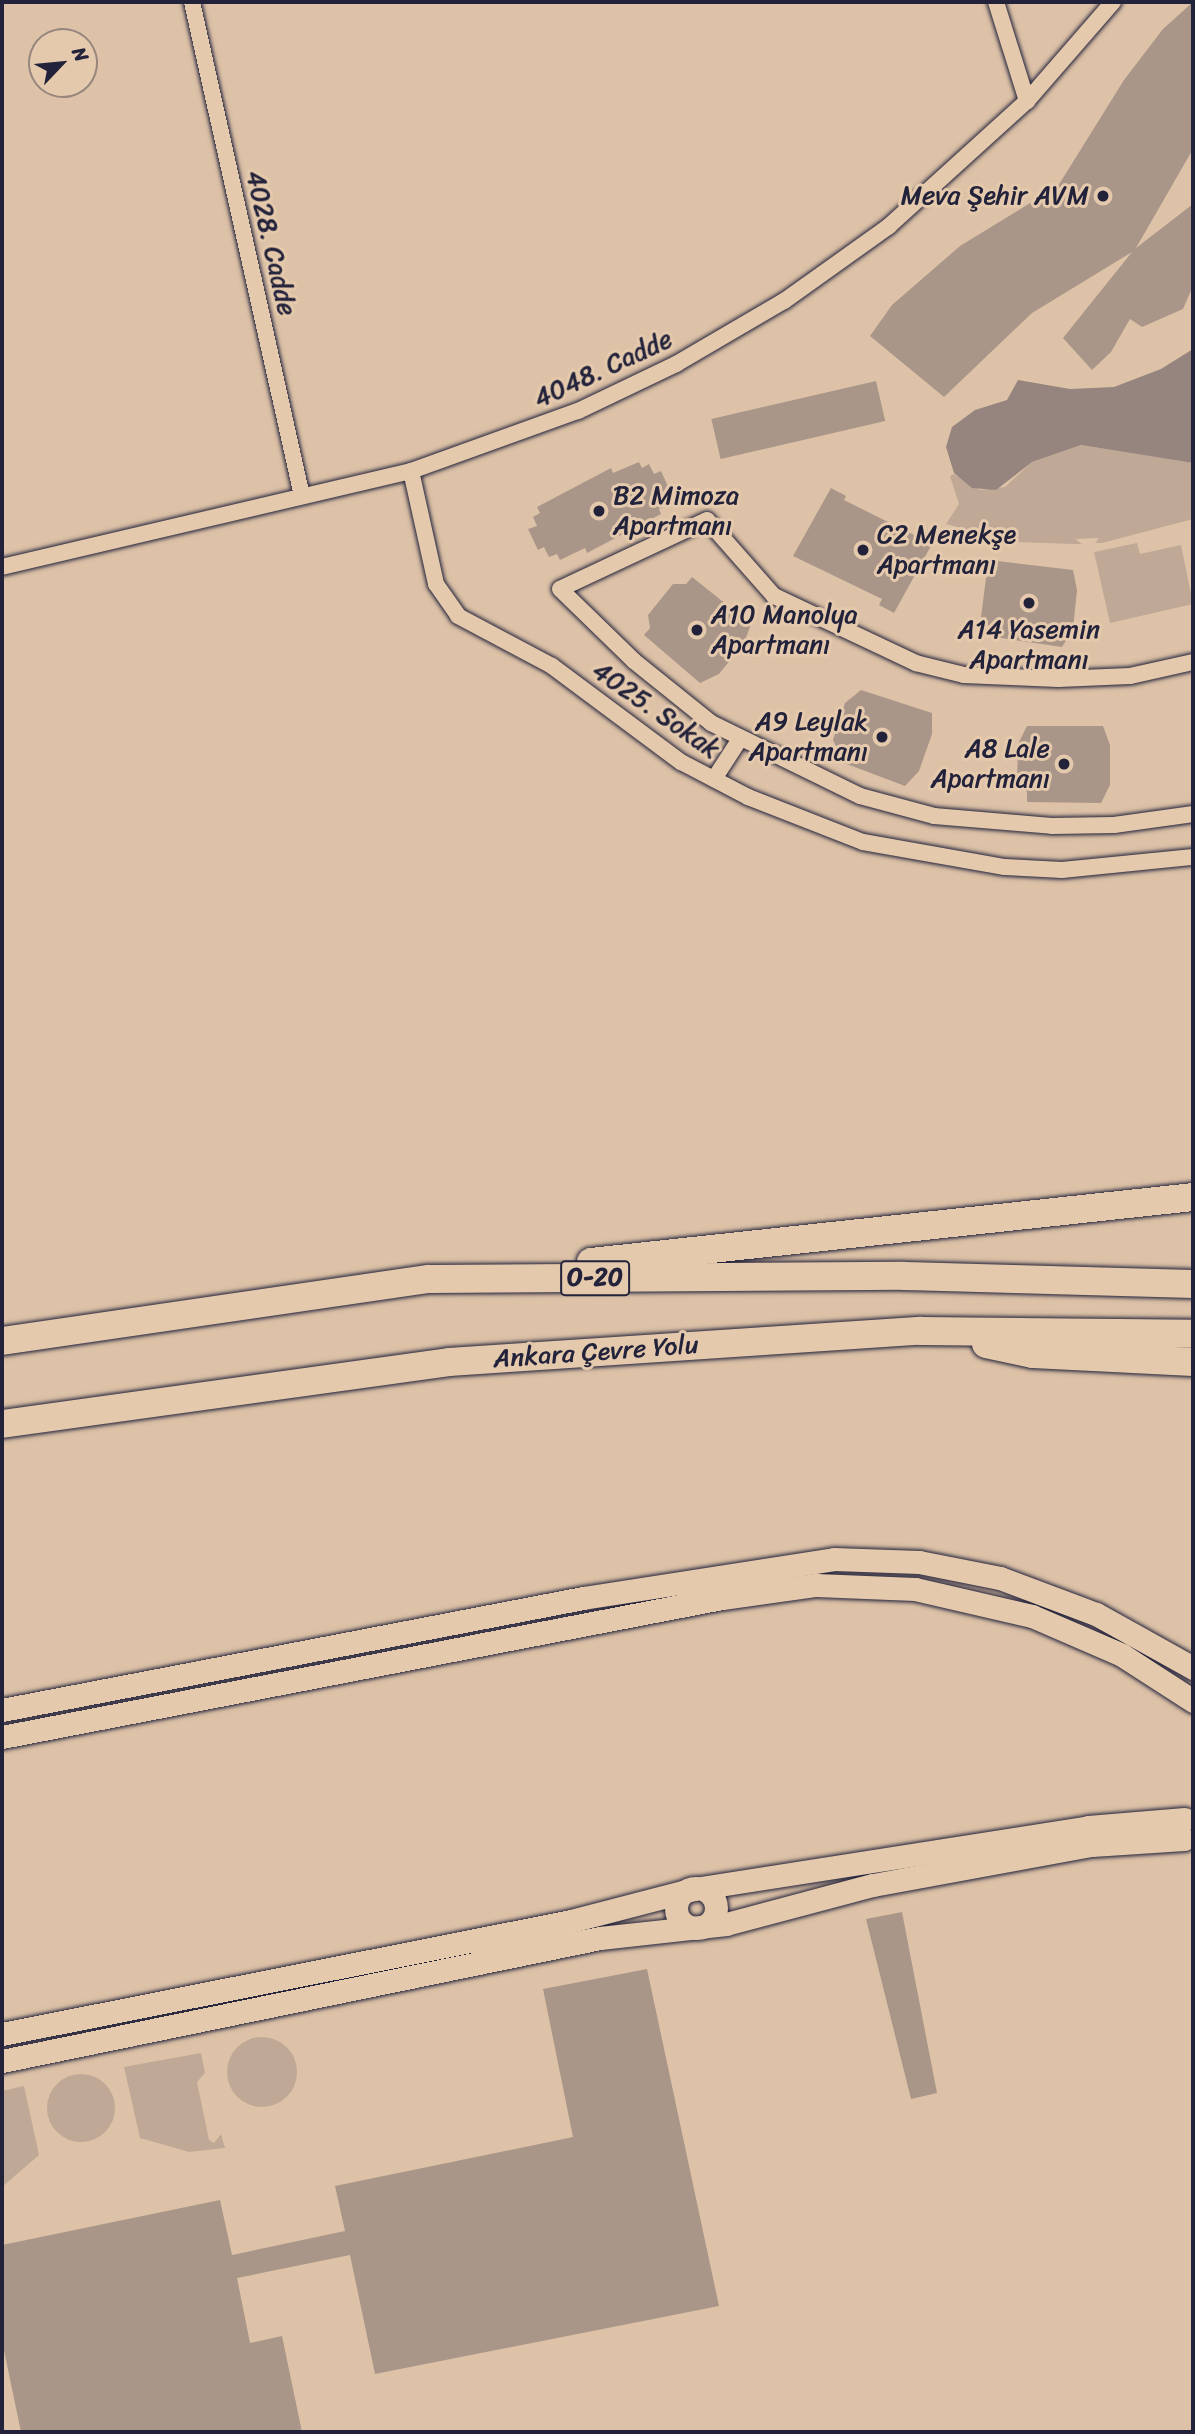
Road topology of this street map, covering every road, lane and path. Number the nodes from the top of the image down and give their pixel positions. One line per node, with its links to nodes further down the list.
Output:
1 (192, 2): 6 (street, 4028. Cadde)
2 (996, 2): 4 (street)
3 (1113, 2): 4 (street, 4048. Cadde)
4 (1027, 101): 5 (street, 4048. Cadde)
5 (411, 471): 6 (street, 4048. Cadde); 10 (street, 4025. Sokak)
6 (302, 496): 7 (street, 4048. Cadde)
7 (2, 566)
8 (1193, 662): 9 (street)
9 (740, 739): 10 (street); 11 (street)
10 (714, 779): 12 (street, 4025. Sokak)
11 (1193, 814)
12 (1193, 857)
13 (1193, 1197): 14 (highway)
14 (429, 1279): 15 (highway, O-20); 18 (highway, O-20)
15 (1193, 1284)
16 (921, 1331): 17 (highway, Ankara Çevre Yolu); 19 (highway); 20 (highway, Ankara Çevre Yolu)
17 (1193, 1334)
18 (2, 1341)
19 (1193, 1362)
20 (2, 1424)
21 (1193, 1668): 23 (main road)
22 (1193, 1701): 24 (main road)
23 (2, 1710)
24 (2, 1737)
25 (694, 1889): 26 (main road); 26 (main road); 27 (main road)
26 (699, 1928): 28 (main road)
27 (2, 2034)
28 (2, 2061)

